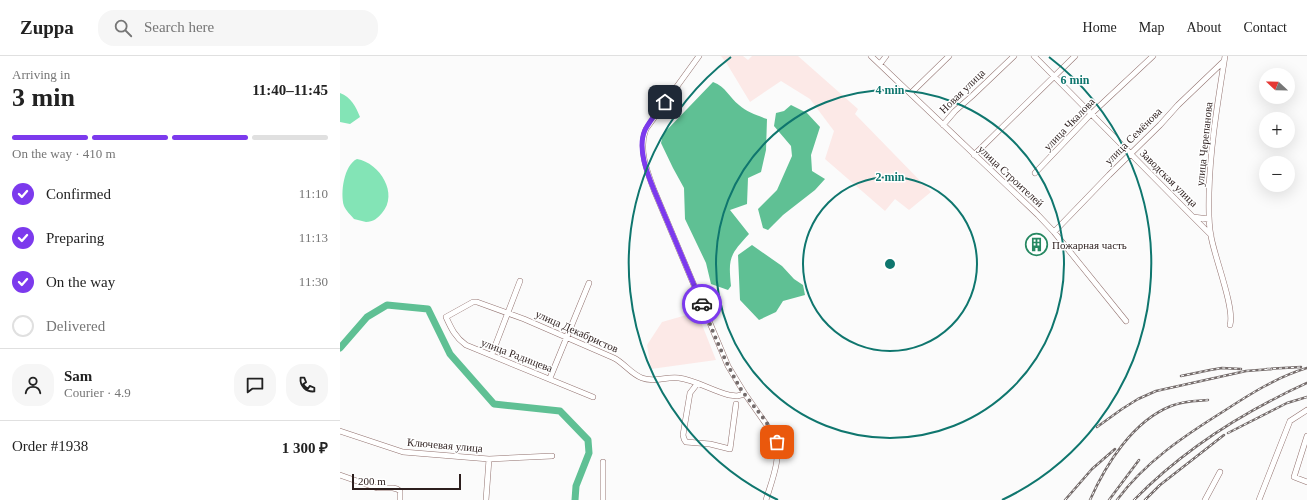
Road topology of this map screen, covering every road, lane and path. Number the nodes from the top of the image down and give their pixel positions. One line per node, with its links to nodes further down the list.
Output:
1 (699, 56): 33 (street)
2 (872, 56): 11 (street, улица Строителей)
3 (886, 56): 11 (street)
4 (949, 56): 13 (street)
5 (1014, 56): 15 (street, Новая улица)
6 (1034, 56): 12 (street, Заводская улица)
7 (1075, 56): 12 (street)
8 (1153, 56): 14 (street, улица Чкалова)
9 (1228, 56): 10 (street, улица Семёнова)
10 (1224, 58): 16 (street, улица Семёнова); 20 (street, улица Черепанова)
11 (880, 64): 13 (street, улица Строителей)
12 (1054, 76): 14 (street, Заводская улица); 17 (street)
13 (911, 93): 15 (street, улица Строителей)
14 (1091, 114): 16 (street, Заводская улица); 18 (street, улица Чкалова)
15 (943, 125): 17 (street, улица Строителей)
16 (1131, 154): 19 (street, Заводская улица); 21 (street, улица Семёнова)
17 (974, 155): 21 (street, улица Строителей)
18 (1035, 174)
19 (1193, 217): 20 (street, Заводская улица); 22 (street)
20 (1209, 219): 22 (street, улица Черепанова)
21 (1054, 232): 27 (street, улица Строителей)
22 (1210, 235): 28 (street)
23 (520, 281): 25 (street)
24 (589, 283): 29 (street)
25 (508, 314): 26 (street, улица Декабристов); 29 (street, улица Декабристов); 30 (street)
26 (446, 316): 30 (street, улица Радищева)
27 (1126, 321)
28 (1230, 325)
29 (566, 338): 31 (street); 32 (street, улица Декабристов)
30 (492, 354): 31 (street, улица Радищева)
31 (550, 378): 34 (street, улица Радищева)
32 (696, 384): 33 (street, улица Декабристов); 35 (street)
33 (745, 394): 48 (street)
34 (593, 397)
35 (736, 404)
36 (1305, 412): 50 (street)
37 (340, 431): 40 (street, Ключевая улица)
38 (1307, 436): 44 (street)
39 (552, 456): 40 (street, Ключевая улица)
40 (489, 459): 46 (street)
41 (603, 462): 47 (street)
42 (1220, 472): 49 (street)
43 (340, 475): 45 (street)
44 (1307, 482)
45 (400, 500)
46 (486, 500)
47 (603, 500)
48 (766, 500)
49 (1205, 500)
50 (1259, 500)

